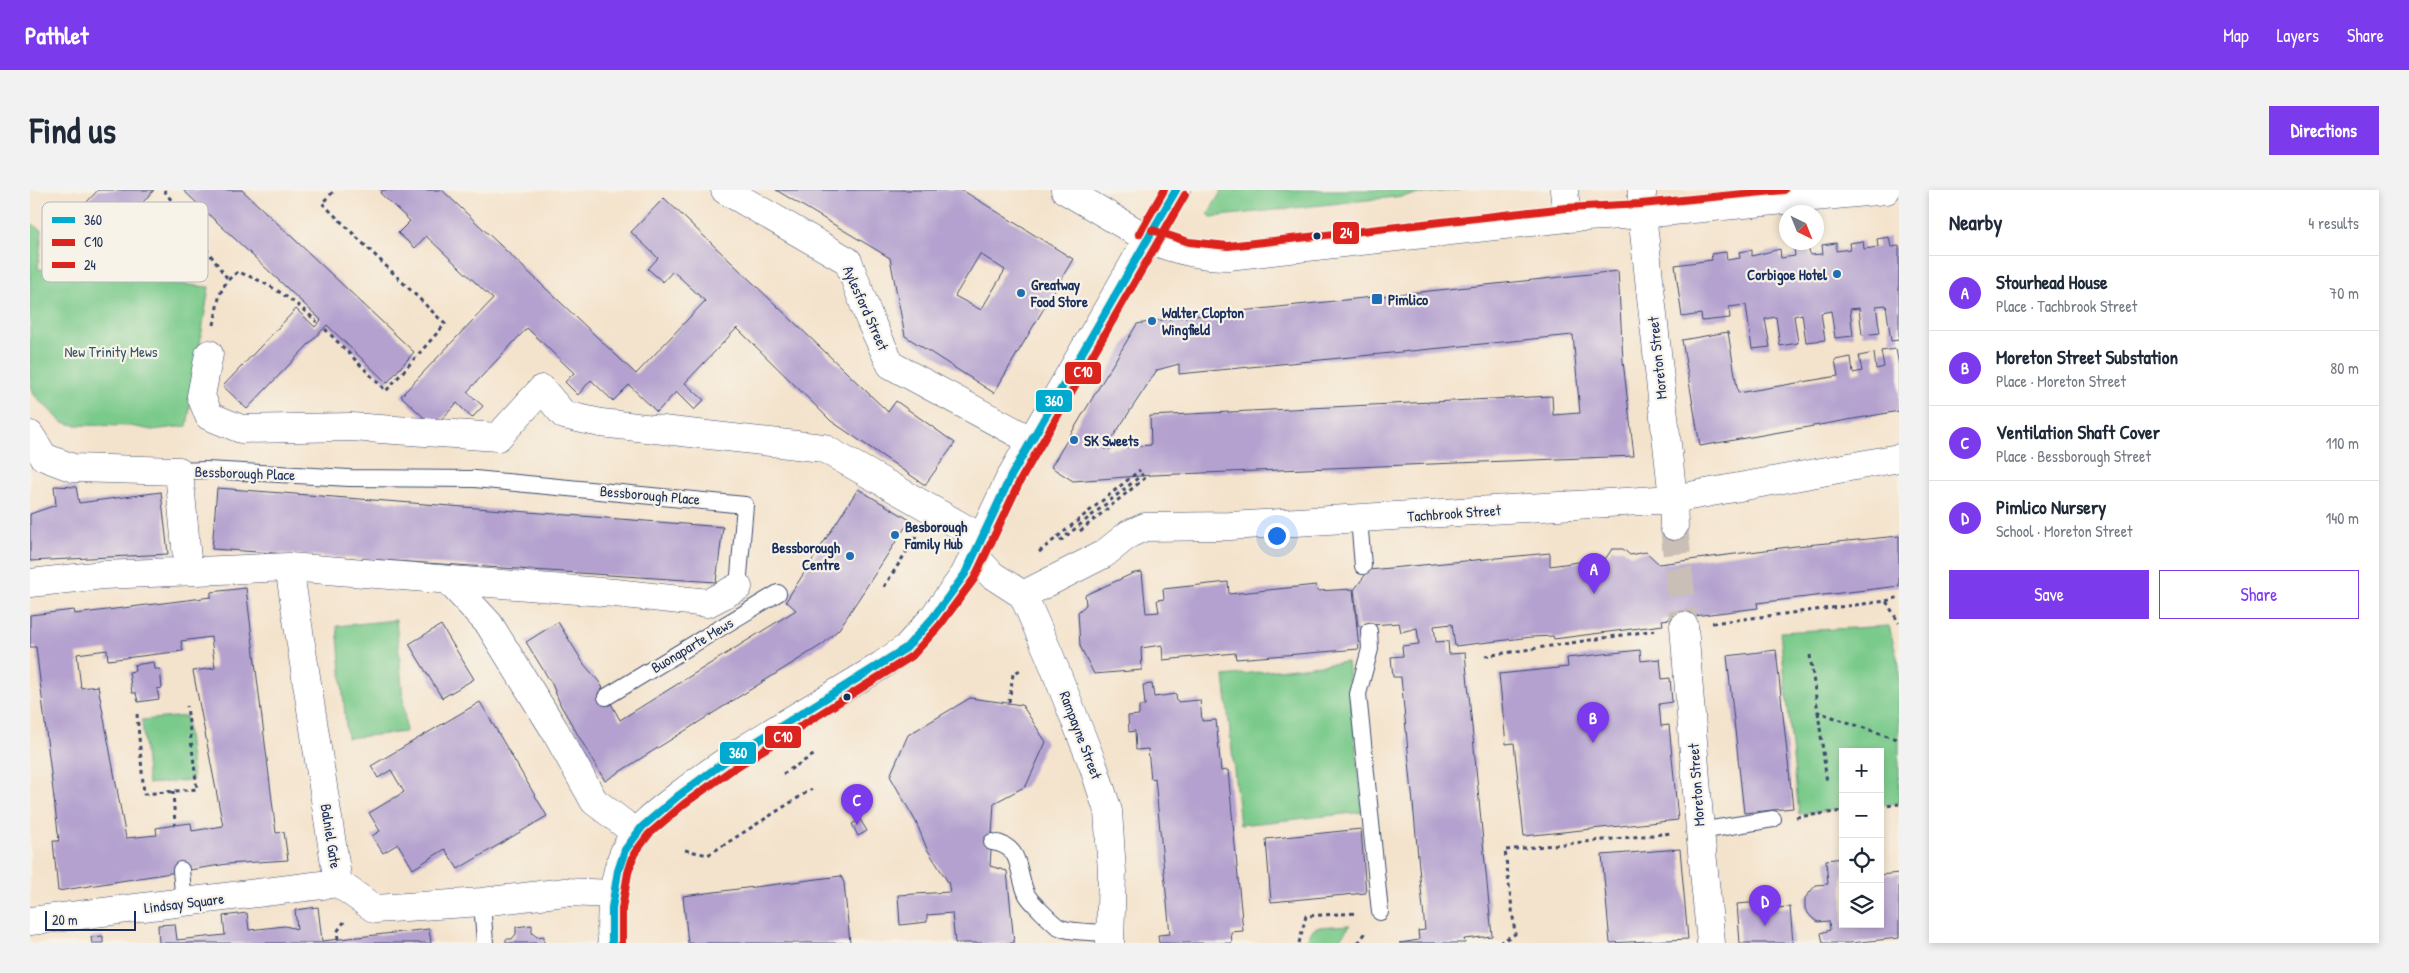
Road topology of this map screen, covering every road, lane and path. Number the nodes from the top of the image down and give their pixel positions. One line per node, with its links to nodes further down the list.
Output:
1 (164, 190): 8 (path)
2 (335, 190): 15 (path)
3 (724, 190): 18 (street, Aylesford Street)
4 (1065, 190): 11 (street)
5 (1176, 190): 11 (street)
6 (1564, 190): 10 (street)
7 (1886, 190): 9 (street)
8 (173, 202)
9 (1642, 202): 10 (street); 21 (street, Moreton Street)
10 (1567, 218): 11 (street)
11 (1148, 239): 18 (street)
12 (208, 251): 13 (path)
13 (227, 278): 14 (path); 16 (path)
14 (317, 322)
15 (325, 329)
16 (209, 354): 22 (street)
17 (30, 435): 20 (street, Bessborough Place)
18 (1032, 441): 25 (street)
19 (1899, 458): 21 (street, Tachbrook Street)
20 (179, 471): 30 (street, Bessborough Place); 33 (lane, Bessborough Place)
21 (1673, 499): 23 (street, Tachbrook Street); 24 (street, Moreton Street)
22 (933, 511): 25 (street); 34 (path)
23 (1359, 519): 28 (lane); 36 (street, Tachbrook Street)
24 (1674, 526)
25 (978, 547): 36 (street); 60 (street)
26 (1042, 555): 27 (path)
27 (1032, 558)
28 (1363, 566)
29 (289, 567): 30 (street, Bessborough Place); 31 (street, Bessborough Place); 64 (street, Balniel Gate)
30 (188, 570): 32 (street, Bessborough Place)
31 (449, 581): 33 (street, Bessborough Place); 60 (street)
32 (30, 583)
33 (738, 587)
34 (884, 587)
35 (778, 593): 43 (lane, Buonaparte Mews)
36 (1023, 595): 70 (street, Rampayne Street)
37 (1899, 597): 38 (path)
38 (1886, 601)
39 (1684, 626): 59 (street, Moreton Street)
40 (1369, 631): 68 (lane)
41 (1810, 656): 46 (path)
42 (1022, 669): 44 (path)
43 (606, 697)
44 (1010, 702)
45 (188, 706): 53 (path)
46 (1818, 712): 48 (path); 51 (path)
47 (137, 714): 53 (path)
48 (1899, 740)
49 (815, 754): 50 (path)
50 (782, 774)
51 (1827, 783)
52 (812, 789): 62 (path)
53 (173, 791): 58 (path)
54 (1899, 804): 55 (path)
55 (1884, 806)
56 (1839, 811): 57 (path)
57 (1773, 819): 59 (lane)
58 (176, 825)
59 (1700, 830): 74 (path); 75 (street, Moreton Street)
60 (636, 833): 65 (street)
61 (992, 842): 70 (lane)
62 (685, 850)
63 (181, 870): 67 (lane)
64 (338, 883): 66 (street, Balniel Gate); 67 (street, Lindsay Square)
65 (614, 894): 66 (street, Balniel Gate); 72 (street)
66 (482, 902): 71 (lane)
67 (184, 903): 69 (street, Lindsay Square)
68 (1380, 912): 73 (path)
69 (30, 921)
70 (1111, 938)
71 (486, 943)
72 (612, 943)
73 (1299, 943)
74 (1499, 943)
75 (1711, 943)

